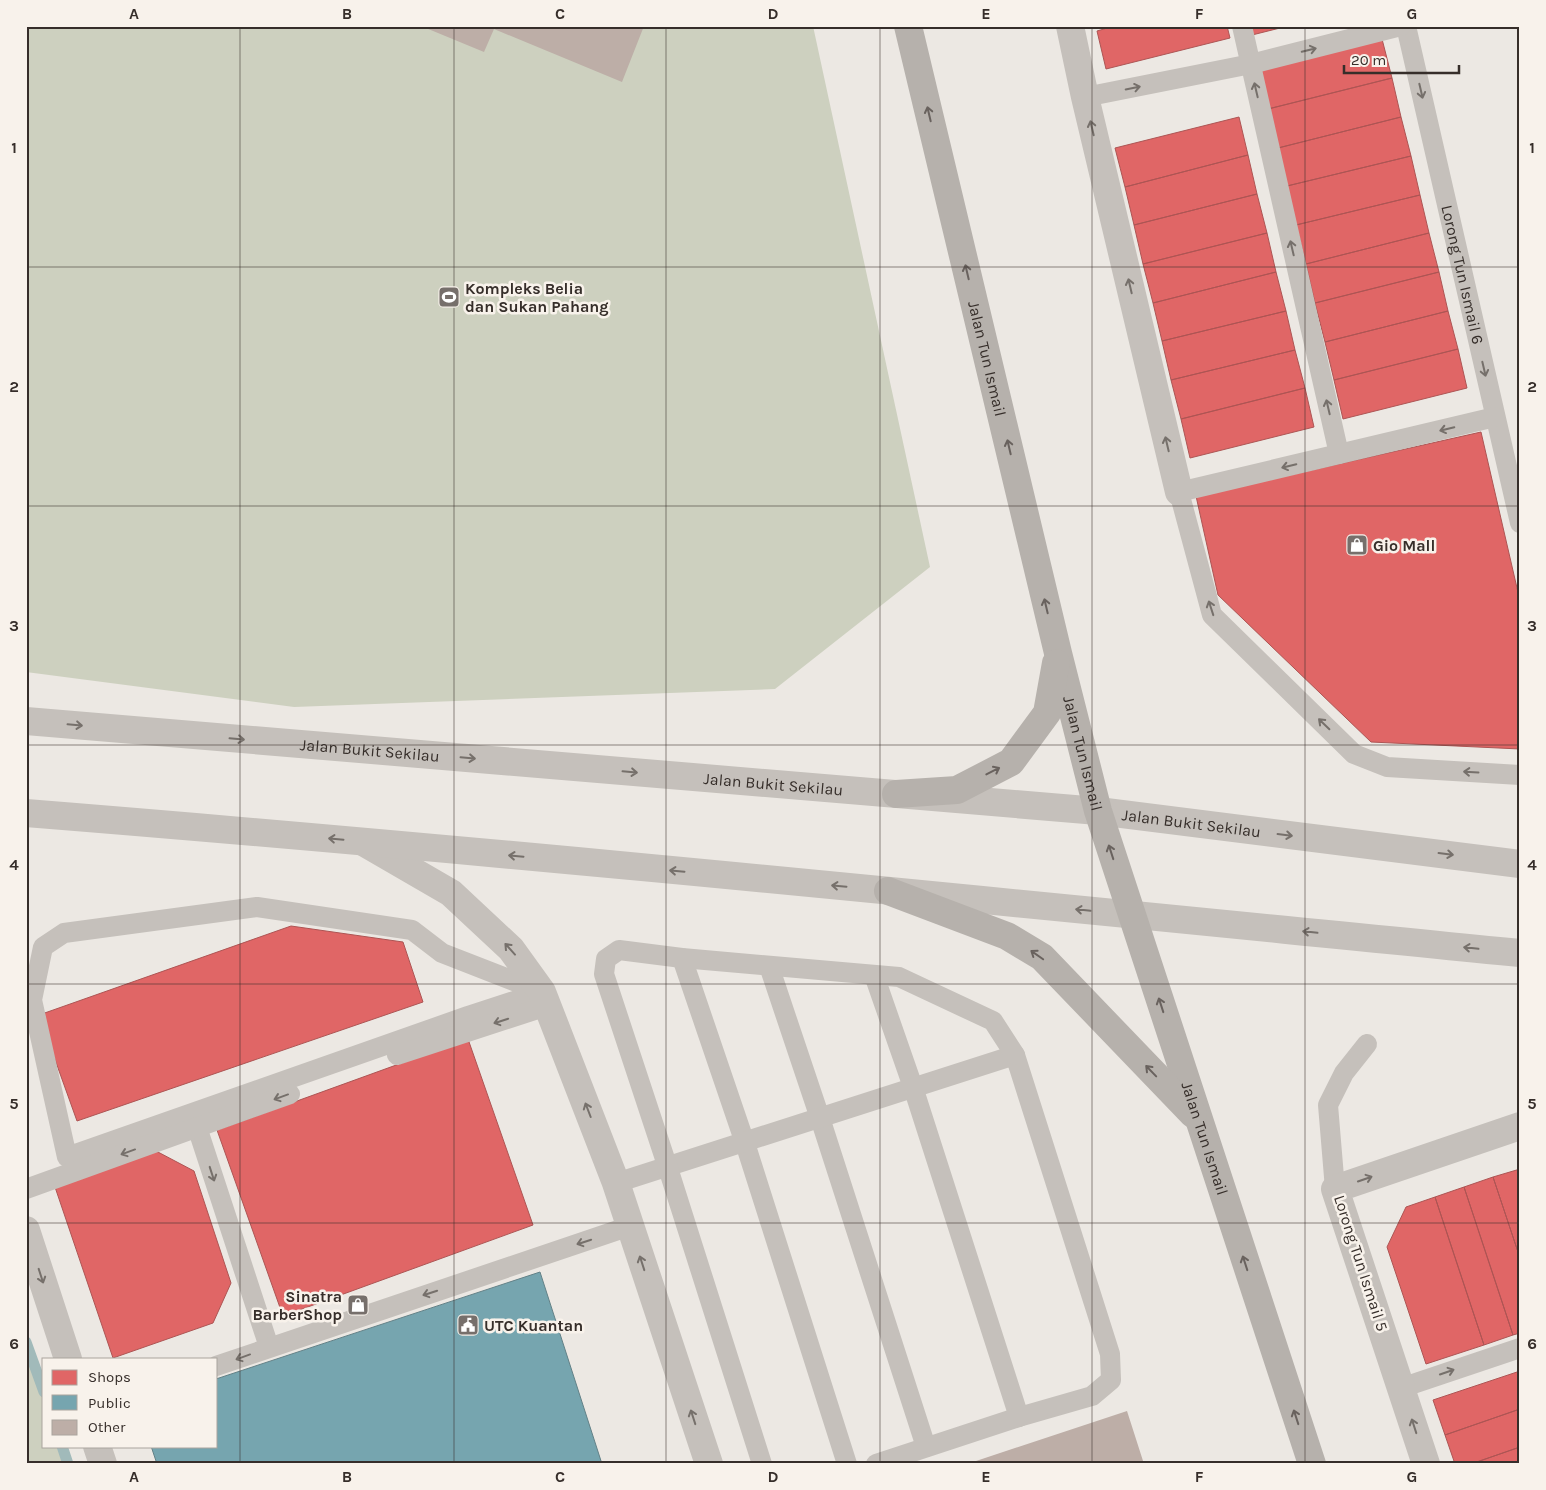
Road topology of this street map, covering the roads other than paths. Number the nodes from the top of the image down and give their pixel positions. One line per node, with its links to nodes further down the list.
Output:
1 (908, 26): 12 (main road, Jalan Tun Ismail, one-way to 1)
2 (1070, 26): 7 (street)
3 (1242, 26): 6 (lane)
4 (1401, 26): 6 (lane, one-way to 4)
5 (1406, 26): 8 (lane, Lorong Tun Ismail 6, one-way to 8)
6 (1251, 64): 7 (lane, one-way to 6); 9 (lane, one-way to 6)
7 (1085, 97): 10 (street, one-way to 7)
8 (1494, 417): 9 (lane, one-way to 9); 11 (lane, Lorong Tun Ismail 6)
9 (1339, 454): 10 (lane, one-way to 10)
10 (1178, 492): 14 (lane, one-way to 10)
11 (1520, 524)
12 (1058, 653): 15 (main road, one-way to 12); 16 (main road, Jalan Tun Ismail)
13 (26, 721): 15 (street, Jalan Bukit Sekilau, one-way to 15)
14 (1520, 774)
15 (896, 794): 16 (street, Jalan Bukit Sekilau)
16 (1098, 812): 19 (street, Jalan Bukit Sekilau, one-way to 19); 21 (main road, Jalan Tun Ismail, one-way to 16)
17 (28, 814): 18 (street, one-way to 17)
18 (363, 842): 20 (street, one-way to 18); 26 (street, one-way to 18)
19 (1520, 864)
20 (888, 891): 21 (street, one-way to 20); 32 (main road, one-way to 20)
21 (1131, 915): 22 (street, one-way to 21); 32 (main road, Jalan Tun Ismail, one-way to 21)
22 (1520, 953)
23 (682, 958): 24 (lane); 35 (lane); 36 (lane)
24 (769, 966): 25 (lane); 31 (lane)
25 (874, 975): 29 (lane); 30 (lane)
26 (544, 999): 27 (lane); 27 (lane); 34 (lane, one-way to 34); 37 (street, one-way to 26)
27 (29, 1001)
28 (1367, 1044): 39 (lane)
29 (1014, 1054): 30 (lane); 47 (lane)
30 (914, 1087): 31 (lane); 47 (lane)
31 (820, 1118): 35 (lane); 49 (lane)
32 (1197, 1118): 55 (main road, Jalan Tun Ismail, one-way to 32)
33 (1520, 1126): 39 (street, Lorong Tun Ismail 5, one-way to 33)
34 (196, 1127): 38 (lane, one-way to 38); 42 (lane, one-way to 42)
35 (745, 1143): 36 (lane); 53 (lane)
36 (668, 1168): 37 (lane); 52 (lane)
37 (616, 1183): 40 (street)
38 (26, 1189)
39 (1335, 1189): 46 (street, Lorong Tun Ismail 5)
40 (630, 1226): 42 (lane, one-way to 42); 51 (street, one-way to 40)
41 (26, 1230): 44 (street, one-way to 44)
42 (269, 1347): 45 (lane, one-way to 45)
43 (1520, 1348): 46 (lane, one-way to 43)
44 (68, 1358)
45 (218, 1365)
46 (1401, 1388): 56 (street, Lorong Tun Ismail 5, one-way to 46)
47 (1019, 1417): 49 (lane)
48 (98, 1448): 50 (street)
49 (926, 1448): 54 (lane)
50 (103, 1464)
51 (709, 1464)
52 (762, 1464)
53 (847, 1464)
54 (876, 1464)
55 (1312, 1464)
56 (1426, 1464)

